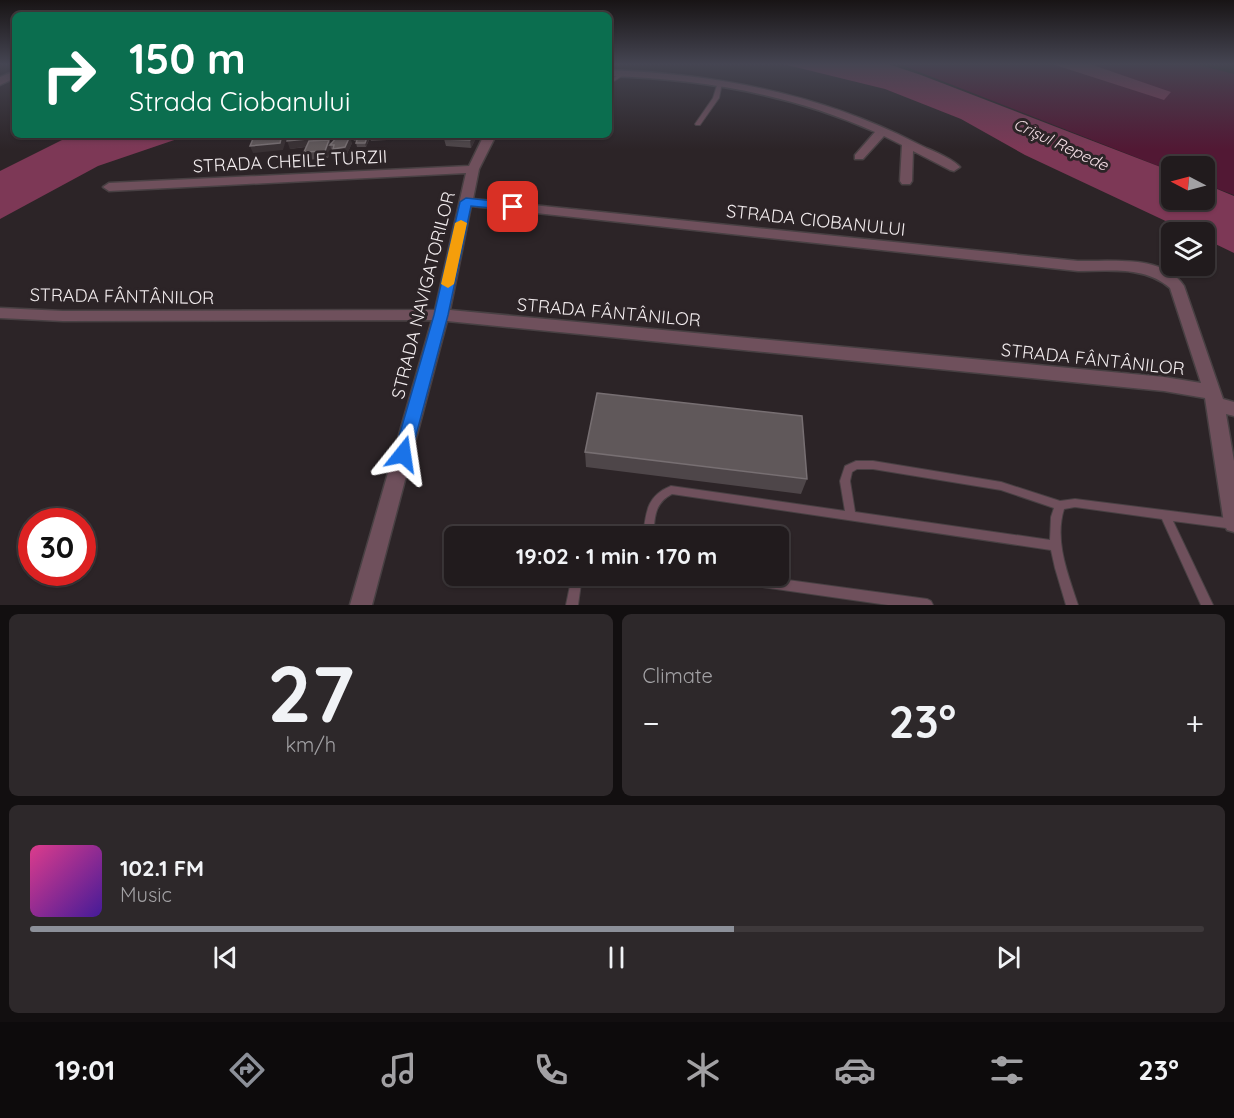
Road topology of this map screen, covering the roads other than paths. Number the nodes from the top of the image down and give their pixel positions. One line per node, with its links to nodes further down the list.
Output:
1 (718, 92): 3 (lane)
2 (764, 92): 4 (street)
3 (698, 123)
4 (882, 130): 6 (street); 7 (street)
5 (488, 138): 9 (street, STRADA NAVIGATORILOR)
6 (908, 145): 8 (street); 10 (street)
7 (859, 157)
8 (954, 167)
9 (473, 169): 11 (street, STRADA CHEILE TURZII); 12 (street, STRADA NAVIGATORILOR)
10 (906, 181)
11 (109, 187)
12 (466, 202): 14 (street, STRADA NAVIGATORILOR); 15 (street, STRADA CIOBANULUI)
13 (0, 313): 14 (street, STRADA FÂNTÂNILOR)
14 (441, 315): 15 (street, STRADA FÂNTÂNILOR); 25 (street, STRADA NAVIGATORILOR)
15 (1214, 398): 16 (street, STRADA FÂNTÂNILOR); 20 (street)
16 (1234, 409)
17 (1060, 506): 18 (lane); 19 (lane); 22 (lane)
18 (1165, 515): 20 (lane); 29 (lane)
19 (851, 516): 21 (lane); 22 (lane)
20 (1234, 523)
21 (650, 526)
22 (1056, 546): 28 (lane)
23 (575, 586): 26 (lane)
24 (789, 586): 27 (lane)
25 (361, 605)
26 (572, 605)
27 (927, 605)
28 (1072, 605)
29 (1207, 605)

